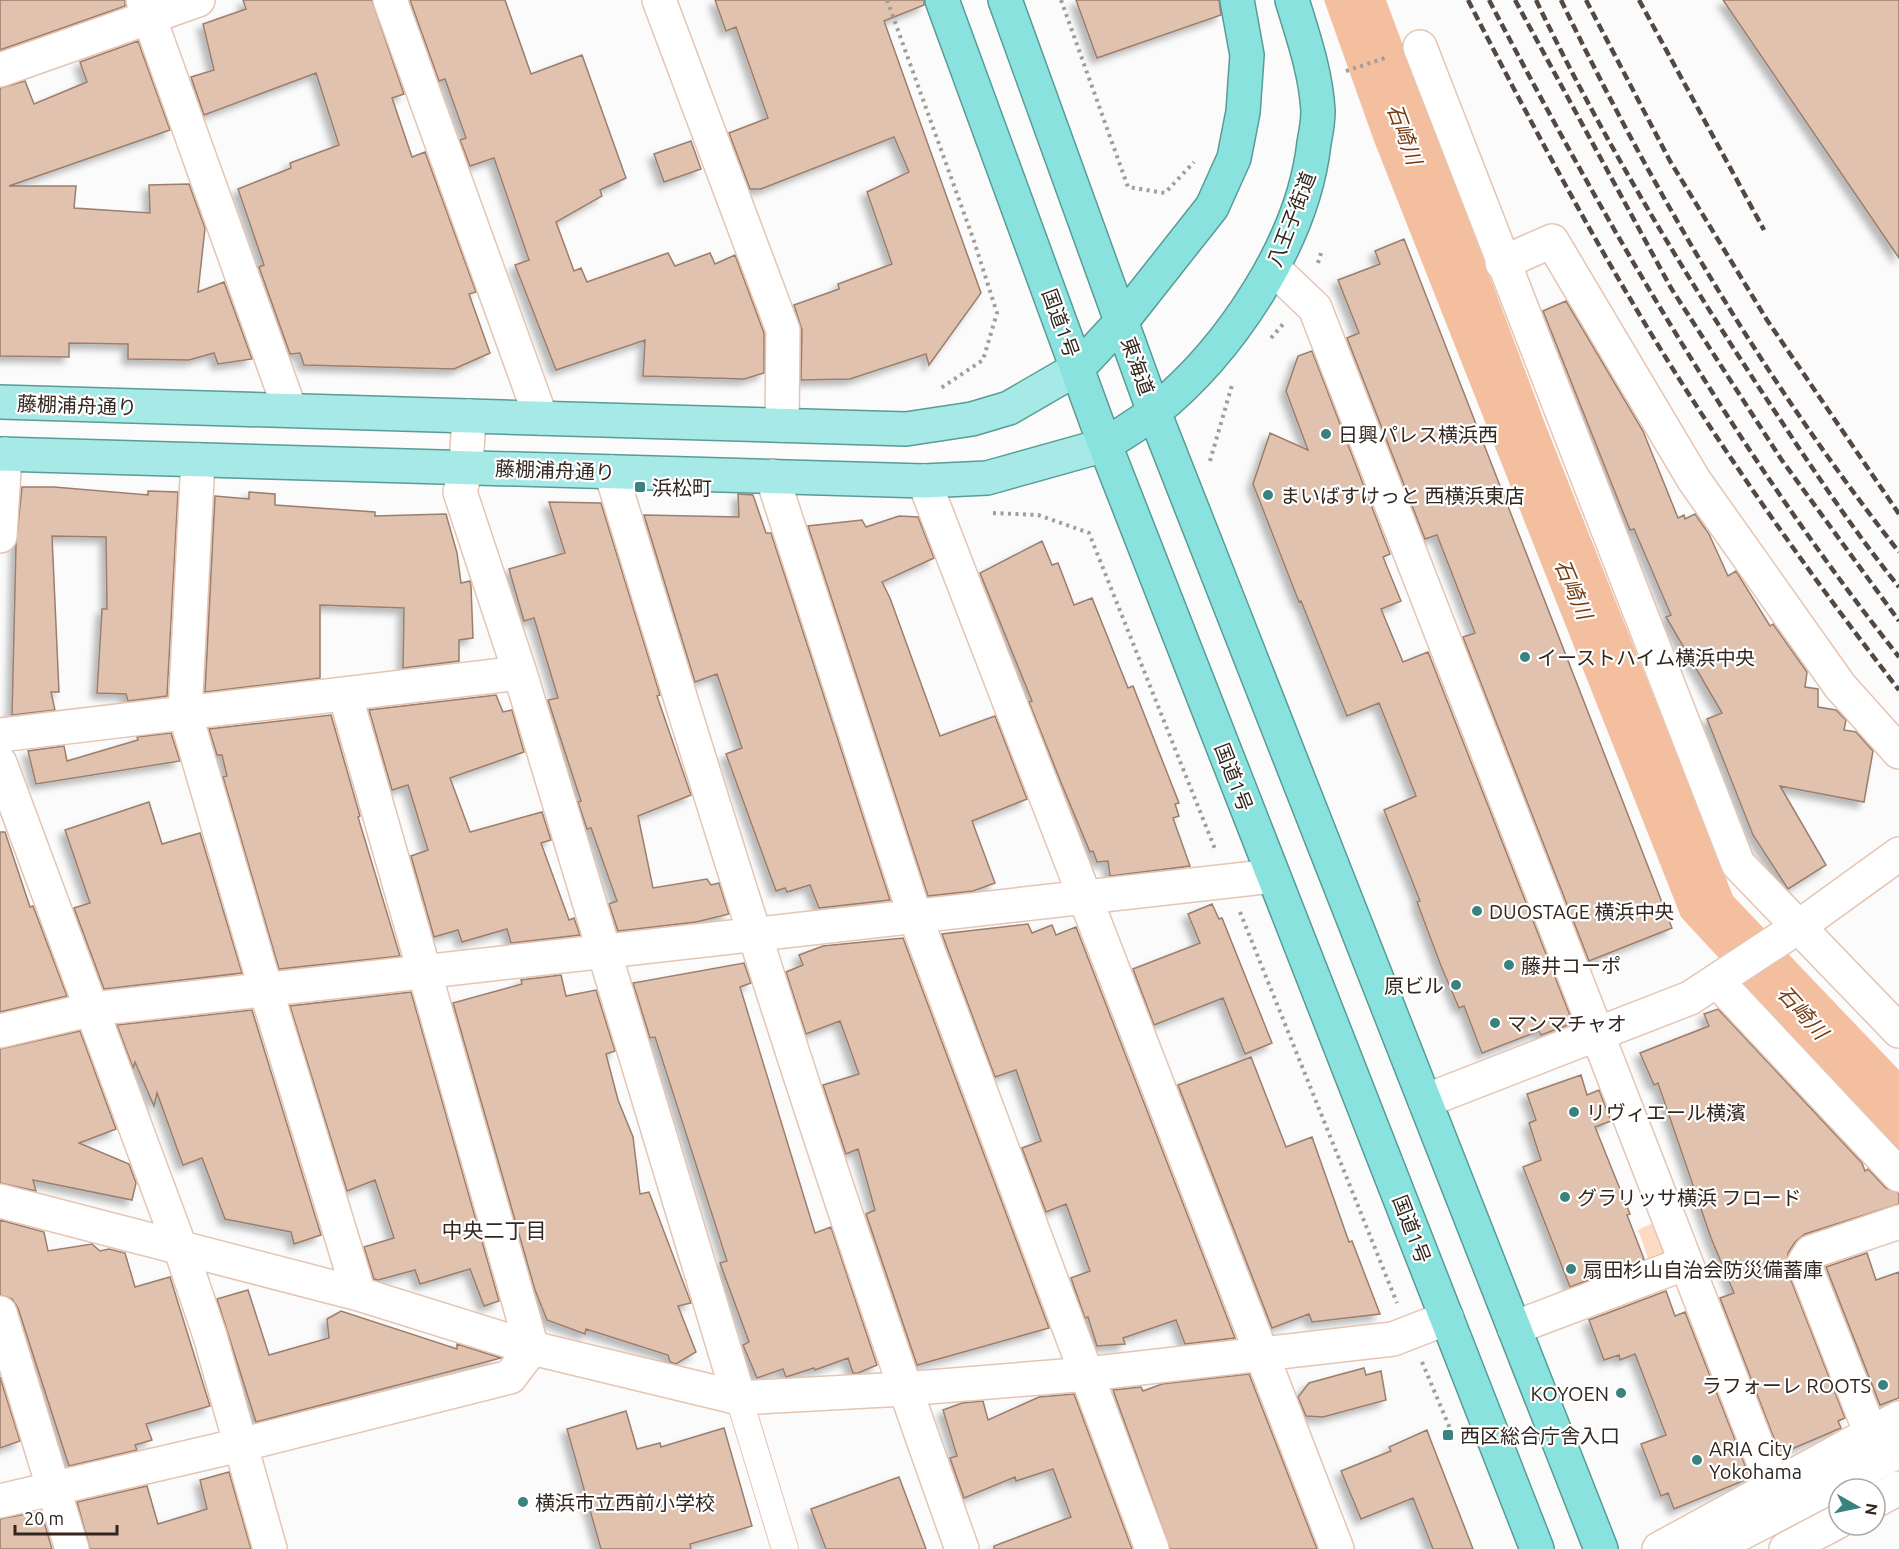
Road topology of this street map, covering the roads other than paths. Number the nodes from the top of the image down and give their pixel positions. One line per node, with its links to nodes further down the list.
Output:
1 (198, 0): 8 (street)
2 (390, 0): 19 (street)
3 (659, 0): 20 (street)
4 (942, 0): 14 (highway, 国道1号)
5 (1005, 0): 13 (highway)
6 (1237, 0): 13 (highway)
7 (1292, 0): 12 (highway, 八王子街道)
8 (146, 9): 10 (street); 16 (street)
9 (1406, 52): 11 (street)
10 (0, 70)
11 (1502, 262): 33 (street); 39 (street)
12 (1274, 269): 17 (highway, 八王子街道); 48 (street)
13 (1122, 321): 14 (highway); 17 (highway, 東海道)
14 (1078, 368): 20 (main road, 藤棚浦舟通り); 21 (highway, 国道1号)
15 (0, 402): 16 (main road, 藤棚浦舟通り)
16 (290, 410): 18 (main road, 藤棚浦舟通り)
17 (1154, 412): 21 (highway, 八王子街道); 49 (highway)
18 (469, 416): 19 (main road, 藤棚浦舟通り); 24 (street)
19 (541, 418): 20 (main road, 藤棚浦舟通り)
20 (782, 425)
21 (1105, 445): 27 (main road, 藤棚浦舟通り); 36 (highway, 国道1号)
22 (3, 454): 23 (main road, 藤棚浦舟通り); 28 (street)
23 (198, 460): 24 (main road, 藤棚浦舟通り); 31 (street)
24 (466, 468): 25 (main road, 藤棚浦舟通り); 29 (street)
25 (611, 472): 26 (main road, 藤棚浦舟通り); 40 (street)
26 (772, 476): 27 (main road, 藤棚浦舟通り); 38 (street)
27 (924, 481): 37 (street)
28 (0, 536)
29 (520, 673): 30 (street); 41 (street)
30 (345, 694): 31 (street); 42 (street)
31 (185, 713): 32 (street); 44 (street)
32 (0, 735)
33 (1899, 752)
34 (0, 763): 45 (street)
35 (1899, 854): 39 (street)
36 (1273, 876): 37 (street); 57 (highway, 国道1号)
37 (1083, 897): 38 (street); 60 (street)
38 (915, 916): 40 (street); 61 (street)
39 (1790, 931): 43 (street); 47 (street)
40 (757, 936): 41 (street); 62 (street)
41 (603, 952): 42 (street); 63 (street)
42 (426, 972): 44 (street); 59 (street)
43 (1722, 977): 48 (street); 50 (street)
44 (266, 990): 45 (street); 55 (street)
45 (93, 1009): 46 (street); 53 (street)
46 (0, 1031)
47 (1899, 1031)
48 (1597, 1034): 49 (street); 54 (street)
49 (1425, 1101): 58 (highway)
50 (1899, 1175)
51 (0, 1201): 53 (street)
52 (1899, 1222): 64 (street)
53 (180, 1248): 55 (street); 65 (street)
54 (1686, 1263): 58 (street); 67 (street)
55 (359, 1294): 59 (street)
56 (0, 1313): 66 (street)
57 (1447, 1318): 60 (street); 77 (highway, 国道1号)
58 (1514, 1328): 78 (highway)
59 (532, 1347): 63 (street); 65 (street)
60 (1263, 1354): 61 (street); 76 (street)
61 (1088, 1374): 62 (street); 75 (street)
62 (904, 1389): 63 (street); 74 (street)
63 (739, 1398): 73 (street)
64 (1889, 1440): 67 (street); 80 (street)
65 (240, 1445): 66 (street); 72 (street)
66 (52, 1489): 68 (street); 71 (street)
67 (1774, 1489): 79 (street)
68 (0, 1501)
69 (1827, 1528): 70 (street)
70 (1790, 1548)
71 (72, 1549)
72 (270, 1549)
73 (785, 1549)
74 (962, 1549)
75 (1152, 1549)
76 (1337, 1549)
77 (1538, 1549)
78 (1601, 1549)
79 (1659, 1549)
80 (1712, 1549)

